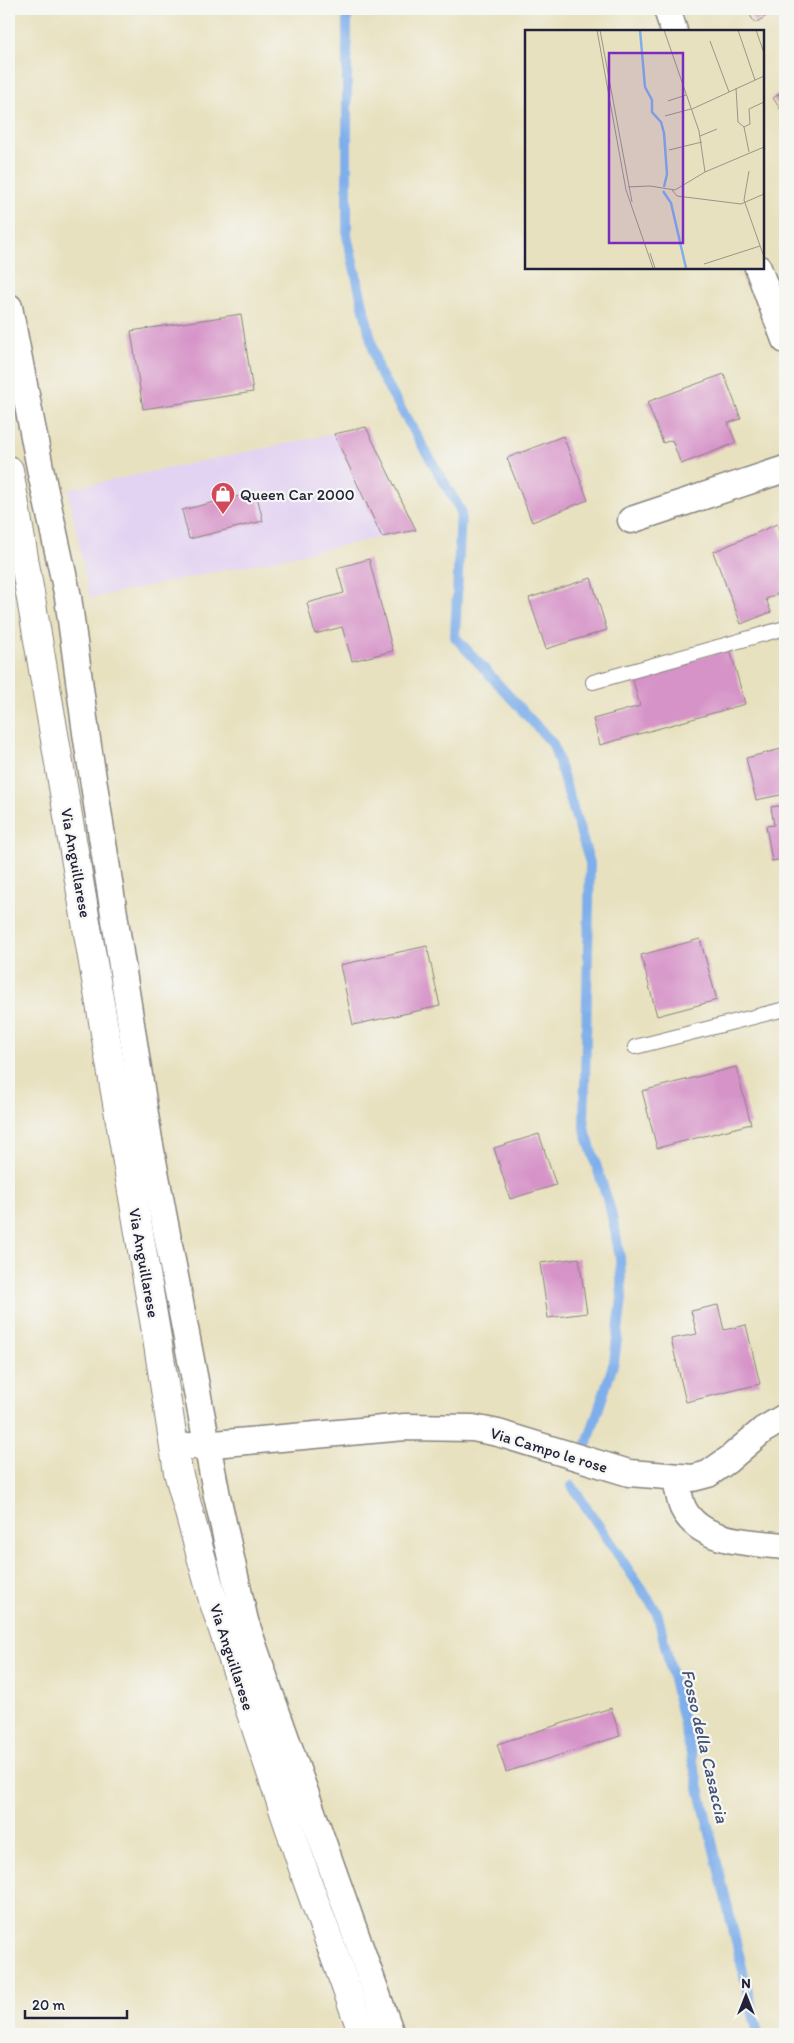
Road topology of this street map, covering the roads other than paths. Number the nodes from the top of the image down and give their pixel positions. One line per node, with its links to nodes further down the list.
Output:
1 (667, 9): 2 (street)
2 (674, 30)
3 (758, 269): 5 (street)
4 (9, 307): 14 (street)
5 (785, 340)
6 (785, 469): 8 (street)
7 (9, 470): 15 (main road, Via Anguillarese)
8 (631, 520)
9 (785, 628): 10 (lane)
10 (593, 682)
11 (785, 1009): 12 (lane)
12 (635, 1047)
13 (785, 1417): 16 (street, Via Campo le rose)
14 (207, 1444): 15 (street, Via Campo le rose); 16 (street, Via Campo le rose); 19 (street)
15 (174, 1447): 18 (main road, Via Anguillarese)
16 (676, 1478): 17 (street)
17 (785, 1546)
18 (363, 2034)
19 (391, 2034)

